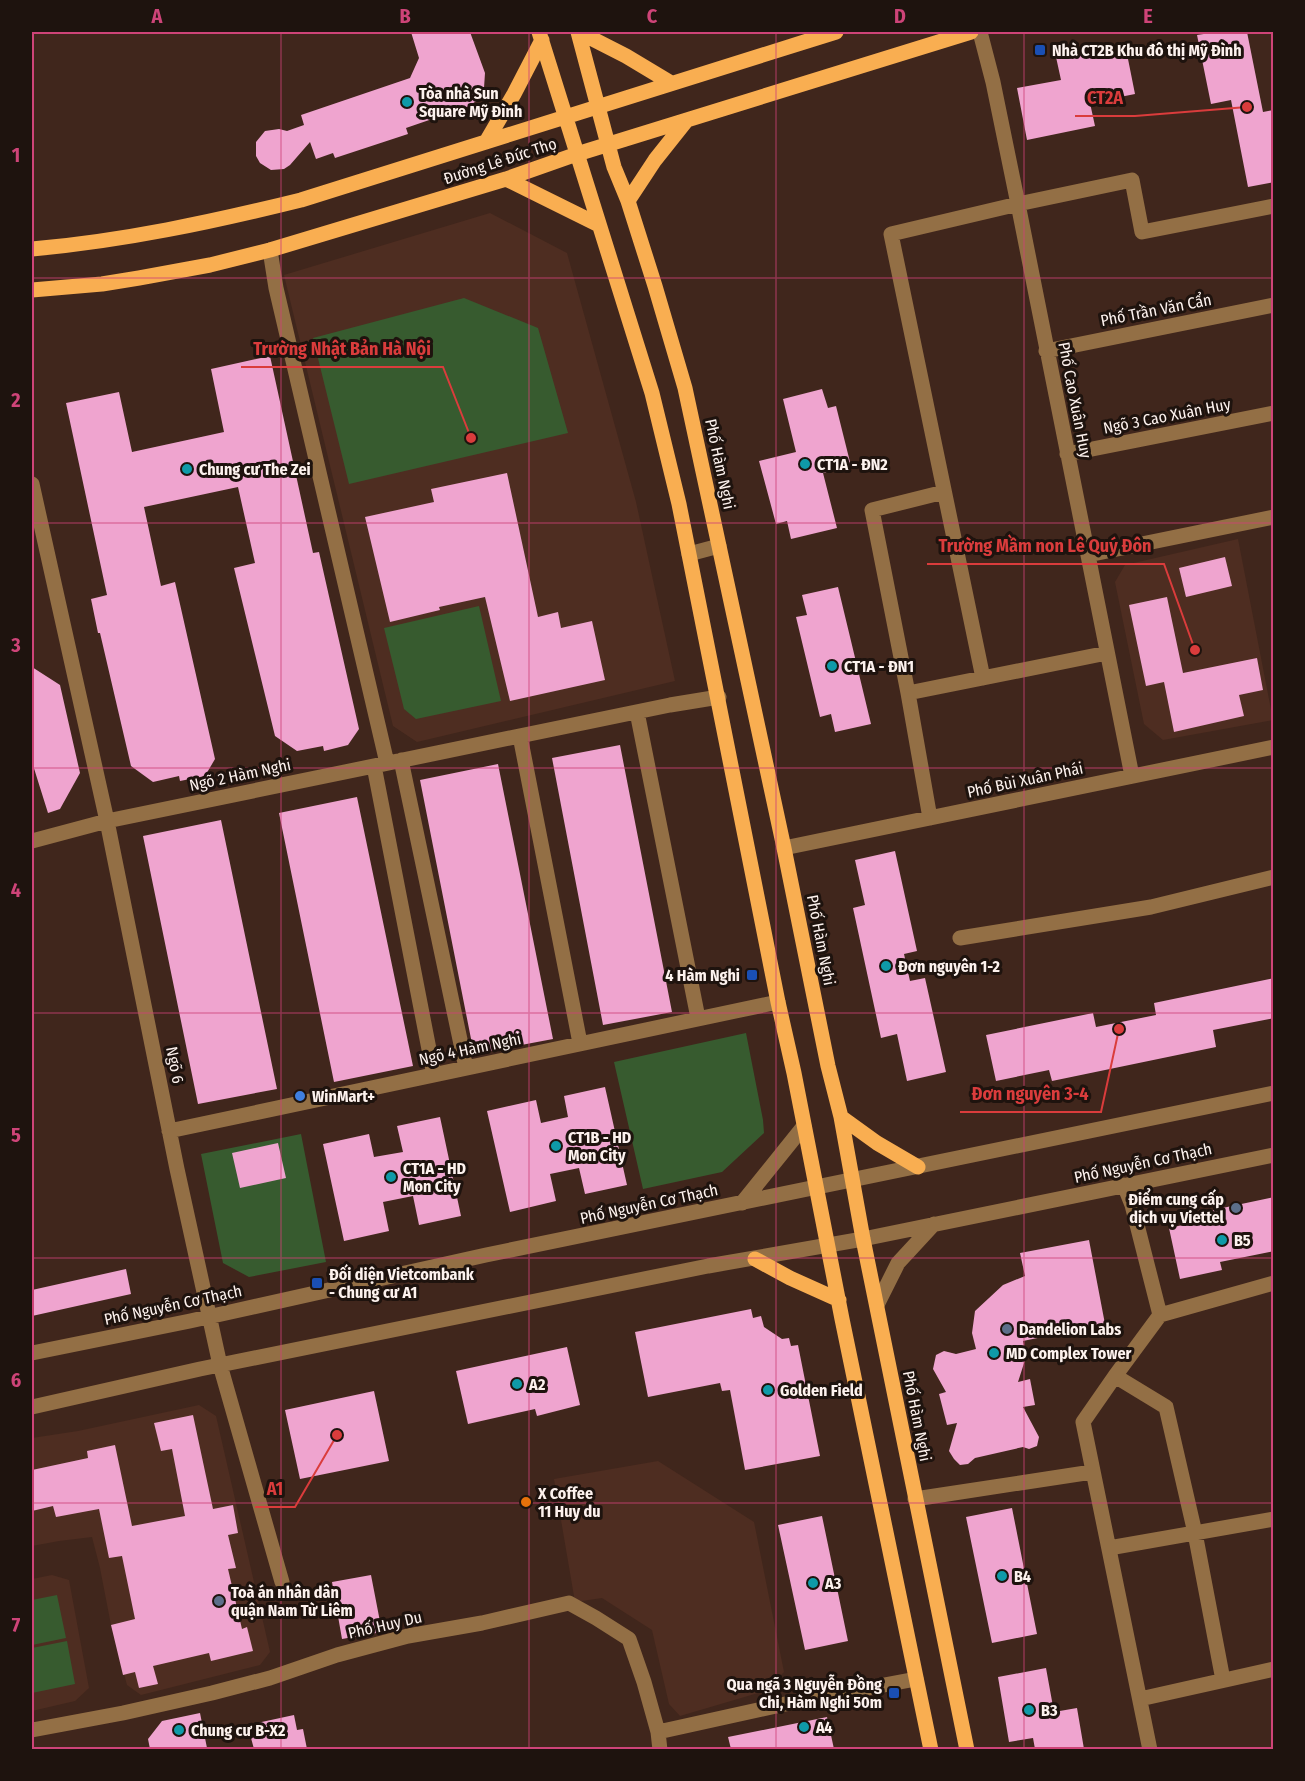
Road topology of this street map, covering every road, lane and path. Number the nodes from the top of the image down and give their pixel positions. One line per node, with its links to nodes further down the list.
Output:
1 (578, 32): 6 (main road); 7 (main road, Phố Hàm Nghi)
2 (836, 32): 6 (main road, Đường Lê Đức Thọ)
3 (971, 32): 9 (main road, Đường Lê Đức Thọ)
4 (980, 32): 15 (street, Phố Cao Xuân Huy)
5 (540, 36): 8 (main road); 10 (main road)
6 (671, 83): 7 (main road, Đường Lê Đức Thọ)
7 (599, 106): 8 (main road, Đường Lê Đức Thọ); 11 (main road, Phố Hàm Nghi)
8 (566, 116): 10 (main road, Đường Lê Đức Thọ); 12 (main road)
9 (686, 121): 11 (main road, Đường Lê Đức Thọ); 14 (main road)
10 (486, 142): 18 (main road, Đường Lê Đức Thọ)
11 (609, 145): 12 (main road, Đường Lê Đức Thọ); 14 (main road, Phố Hàm Nghi)
12 (577, 154): 13 (main road, Đường Lê Đức Thọ); 17 (main road)
13 (506, 179): 17 (main road); 19 (main road, Đường Lê Đức Thọ)
14 (628, 201): 28 (main road, Phố Hàm Nghi)
15 (1018, 204): 16 (street); 22 (street, Phố Cao Xuân Huy); 26 (street)
16 (1274, 206)
17 (599, 225): 29 (main road)
18 (32, 249)
19 (270, 250): 20 (main road, Đường Lê Đức Thọ); 38 (street)
20 (32, 290)
21 (1274, 305): 22 (street, Phố Trần Văn Cẩn)
22 (1047, 351): 24 (street, Phố Cao Xuân Huy)
23 (1274, 413): 24 (street, Ngõ 3 Cao Xuân Huy)
24 (1067, 454): 30 (street, Phố Cao Xuân Huy)
25 (32, 484): 41 (street)
26 (944, 492): 32 (street); 33 (street)
27 (1274, 517): 30 (street)
28 (719, 546): 29 (street); 43 (main road, Phố Hàm Nghi)
29 (689, 554): 34 (main road)
30 (1088, 555): 31 (street, Phố Cao Xuân Huy)
31 (1107, 653): 32 (street); 39 (street, Phố Cao Xuân Huy)
32 (983, 678): 33 (street)
33 (908, 693): 40 (street)
34 (718, 697): 35 (street, Ngõ 2 Hàm Nghi); 46 (main road)
35 (637, 712): 36 (street, Ngõ 2 Hàm Nghi); 47 (street)
36 (520, 736): 38 (street, Ngõ 2 Hàm Nghi); 48 (street)
37 (1274, 747): 39 (street, Phố Bùi Xuân Phái)
38 (387, 763): 41 (street, Ngõ 2 Hàm Nghi); 49 (street); 50 (street)
39 (1132, 776): 40 (street, Phố Bùi Xuân Phái)
40 (930, 818): 43 (street, Phố Bùi Xuân Phái)
41 (107, 821): 42 (street, Ngõ 2 Hàm Nghi); 54 (street, Ngõ 6)
42 (32, 841)
43 (784, 848): 52 (main road, Phố Hàm Nghi)
44 (1274, 877): 45 (street)
45 (960, 938)
46 (778, 1002): 47 (street, Ngõ 4 Hàm Nghi); 53 (main road)
47 (698, 1018): 48 (street, Ngõ 4 Hàm Nghi)
48 (580, 1043): 49 (street, Ngõ 4 Hàm Nghi)
49 (466, 1068): 50 (street, Ngõ 4 Hàm Nghi)
50 (434, 1075): 54 (street, Ngõ 4 Hàm Nghi)
51 (1274, 1093): 56 (street, Phố Nguyễn Cơ Thạch)
52 (841, 1117): 56 (main road); 57 (main road, Phố Hàm Nghi)
53 (804, 1126): 59 (main road); 60 (street)
54 (169, 1131): 69 (street, Ngõ 6)
55 (1274, 1155): 58 (street, Phố Nguyễn Cơ Thạch)
56 (918, 1167): 57 (street, Phố Nguyễn Cơ Thạch)
57 (852, 1179): 59 (street, Phố Nguyễn Cơ Thạch); 62 (main road, Phố Hàm Nghi)
58 (1124, 1185): 61 (street, Phố Nguyễn Cơ Thạch); 68 (street)
59 (816, 1186): 60 (street, Phố Nguyễn Cơ Thạch); 63 (main road)
60 (742, 1203): 69 (street, Phố Nguyễn Cơ Thạch)
61 (934, 1224): 62 (street, Phố Nguyễn Cơ Thạch); 67 (street)
62 (863, 1239): 63 (street, Phố Nguyễn Cơ Thạch); 67 (main road, Phố Hàm Nghi)
63 (828, 1246): 64 (street, Phố Nguyễn Cơ Thạch); 66 (main road)
64 (754, 1259): 66 (main road); 71 (street, Phố Nguyễn Cơ Thạch)
65 (1273, 1286): 68 (street)
66 (839, 1300): 81 (main road)
67 (877, 1305): 75 (main road, Phố Hàm Nghi)
68 (1160, 1315): 72 (street)
69 (210, 1316): 70 (street, Phố Nguyễn Cơ Thạch); 71 (street, Ngõ 6)
70 (32, 1353)
71 (220, 1365): 73 (street, Phố Nguyễn Cơ Thạch); 79 (street, Ngõ 6)
72 (1115, 1376): 74 (street); 77 (street)
73 (32, 1407)
74 (1092, 1472): 75 (street); 78 (street)
75 (915, 1499): 88 (main road, Phố Hàm Nghi)
76 (1274, 1519): 77 (street)
77 (1195, 1533): 78 (street); 82 (street)
78 (1109, 1548): 83 (street)
79 (282, 1582)
80 (1274, 1669): 82 (street)
81 (916, 1679): 85 (street); 87 (main road)
82 (1223, 1680): 83 (street)
83 (1140, 1699): 89 (street)
84 (32, 1730): 85 (street, Phố Huy Du)
85 (658, 1732): 86 (street, Phố Huy Du)
86 (660, 1749)
87 (931, 1749)
88 (967, 1749)
89 (1150, 1749)

